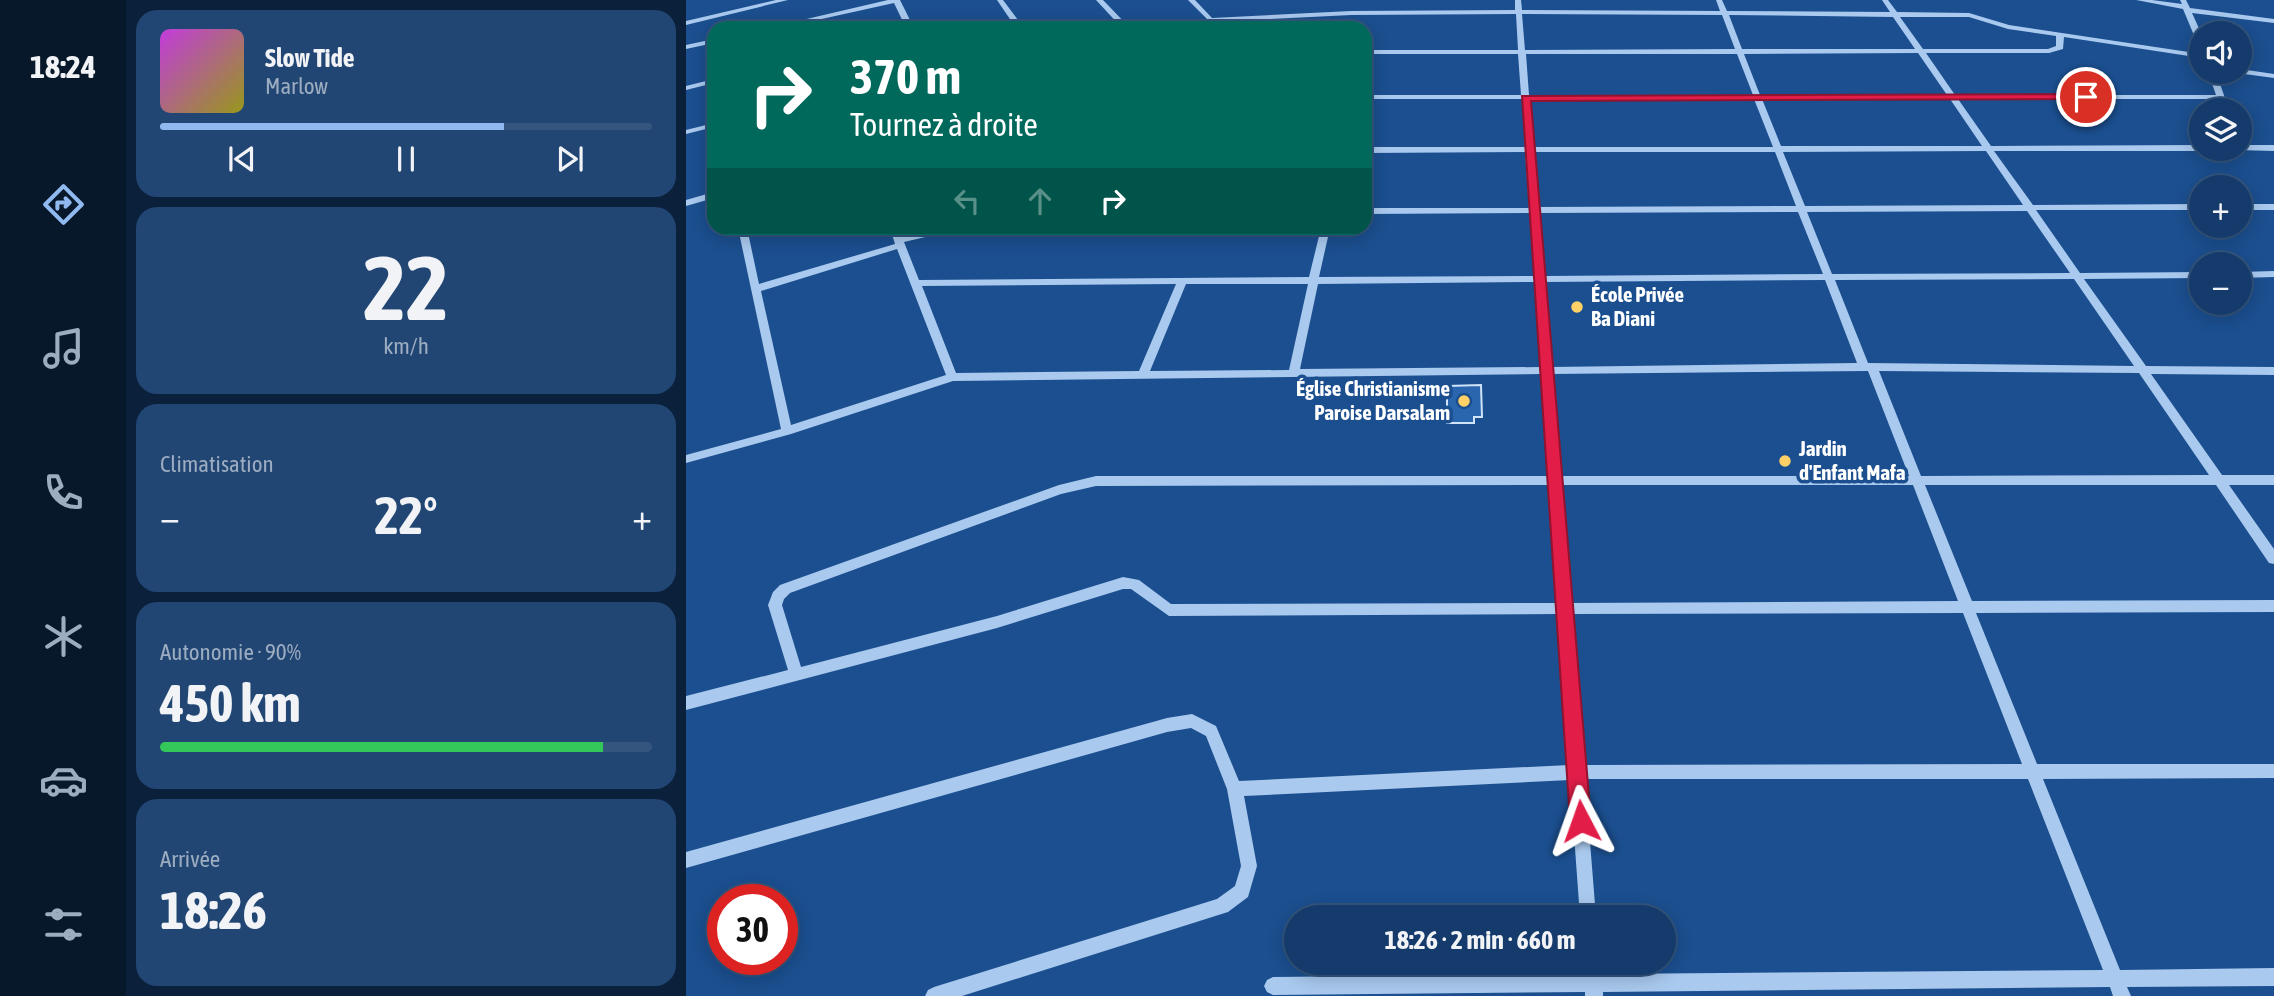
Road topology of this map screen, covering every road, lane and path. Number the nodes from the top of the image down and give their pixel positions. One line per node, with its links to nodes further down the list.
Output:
1 (785, 0): 20 (street)
2 (897, 0): 13 (street); 16 (street)
3 (1000, 0): 17 (street)
4 (1099, 0): 18 (street)
5 (1191, 0): 14 (street)
6 (1719, 0): 11 (street)
7 (1885, 0): 12 (street)
8 (2139, 0): 10 (street)
9 (1518, 6): 11 (street); 14 (street); 25 (street)
10 (2185, 6): 19 (street)
11 (1724, 12): 12 (street); 26 (street)
12 (1894, 12): 21 (street); 24 (street)
13 (813, 19): 15 (street)
14 (1210, 20)
15 (804, 21)
16 (907, 21)
17 (1015, 21)
18 (1119, 21)
19 (2274, 21)
20 (686, 23)
21 (2060, 35): 24 (street); 28 (street)
22 (707, 42): 23 (street)
23 (686, 47)
24 (1920, 50): 26 (street); 36 (street)
25 (1522, 51): 26 (street); 27 (street); 38 (street)
26 (1739, 51): 35 (street)
27 (1372, 52)
28 (2189, 54)
29 (2252, 73): 30 (street)
30 (2274, 76)
31 (707, 83): 33 (street)
32 (2216, 84): 37 (street)
33 (686, 88)
34 (1372, 97): 38 (street)
35 (1757, 97): 36 (street); 38 (street); 45 (street)
36 (1953, 97): 37 (street); 41 (street)
37 (2220, 97)
38 (1525, 98): 47 (street)
39 (707, 127): 40 (street)
40 (686, 132)
41 (1989, 148): 42 (street); 45 (street); 52 (street)
42 (2189, 148)
43 (2252, 148): 44 (street)
44 (2274, 148)
45 (1778, 149): 47 (street); 54 (street)
46 (1372, 150): 47 (street)
47 (1529, 150): 56 (street)
48 (707, 197): 49 (street)
49 (686, 203)
50 (2252, 207): 51 (street)
51 (2274, 207)
52 (2030, 208): 53 (street); 54 (street); 65 (street)
53 (2189, 208)
54 (1801, 209): 56 (street); 66 (street)
55 (1372, 211): 56 (street)
56 (1534, 211): 67 (street)
57 (743, 235): 71 (street)
58 (897, 235): 61 (street)
59 (928, 235): 61 (street)
60 (1324, 235): 68 (street)
61 (900, 243): 70 (street); 71 (street)
62 (2274, 274): 64 (street)
63 (2189, 275): 65 (street)
64 (2252, 275)
65 (2077, 276): 66 (street); 73 (street)
66 (1828, 277): 67 (street); 72 (street)
67 (1539, 279): 68 (street); 74 (street)
68 (1314, 280): 69 (street); 76 (street)
69 (1182, 281): 70 (street); 77 (street)
70 (916, 283): 78 (street)
71 (755, 289): 79 (street)
72 (1868, 367): 73 (street); 74 (street); 83 (street)
73 (2142, 369): 75 (street); 81 (street)
74 (1546, 370): 76 (street); 84 (street)
75 (2274, 371)
76 (1294, 372): 77 (street)
77 (1143, 375): 78 (street)
78 (952, 377): 79 (street)
79 (786, 431): 80 (street)
80 (686, 459)
81 (2219, 480): 82 (street); 83 (street); 85 (street)
82 (2274, 480)
83 (1917, 481): 84 (street); 88 (street)
84 (1555, 482): 87 (street); 89 (street)
85 (2274, 559)
86 (2274, 606): 88 (street)
87 (1564, 608): 88 (street); 89 (street); 93 (street)
88 (1967, 608): 91 (street)
89 (796, 674): 90 (street)
90 (686, 703)
91 (2032, 771): 92 (street); 93 (street); 99 (street)
92 (2274, 771)
93 (1577, 772): 94 (street); 96 (street)
94 (1235, 789): 95 (street); 101 (street)
95 (686, 860)
96 (1587, 905)
97 (2274, 978): 99 (street)
98 (1273, 985): 100 (street)
99 (2118, 987): 100 (street)
100 (1594, 989)
101 (934, 996)

